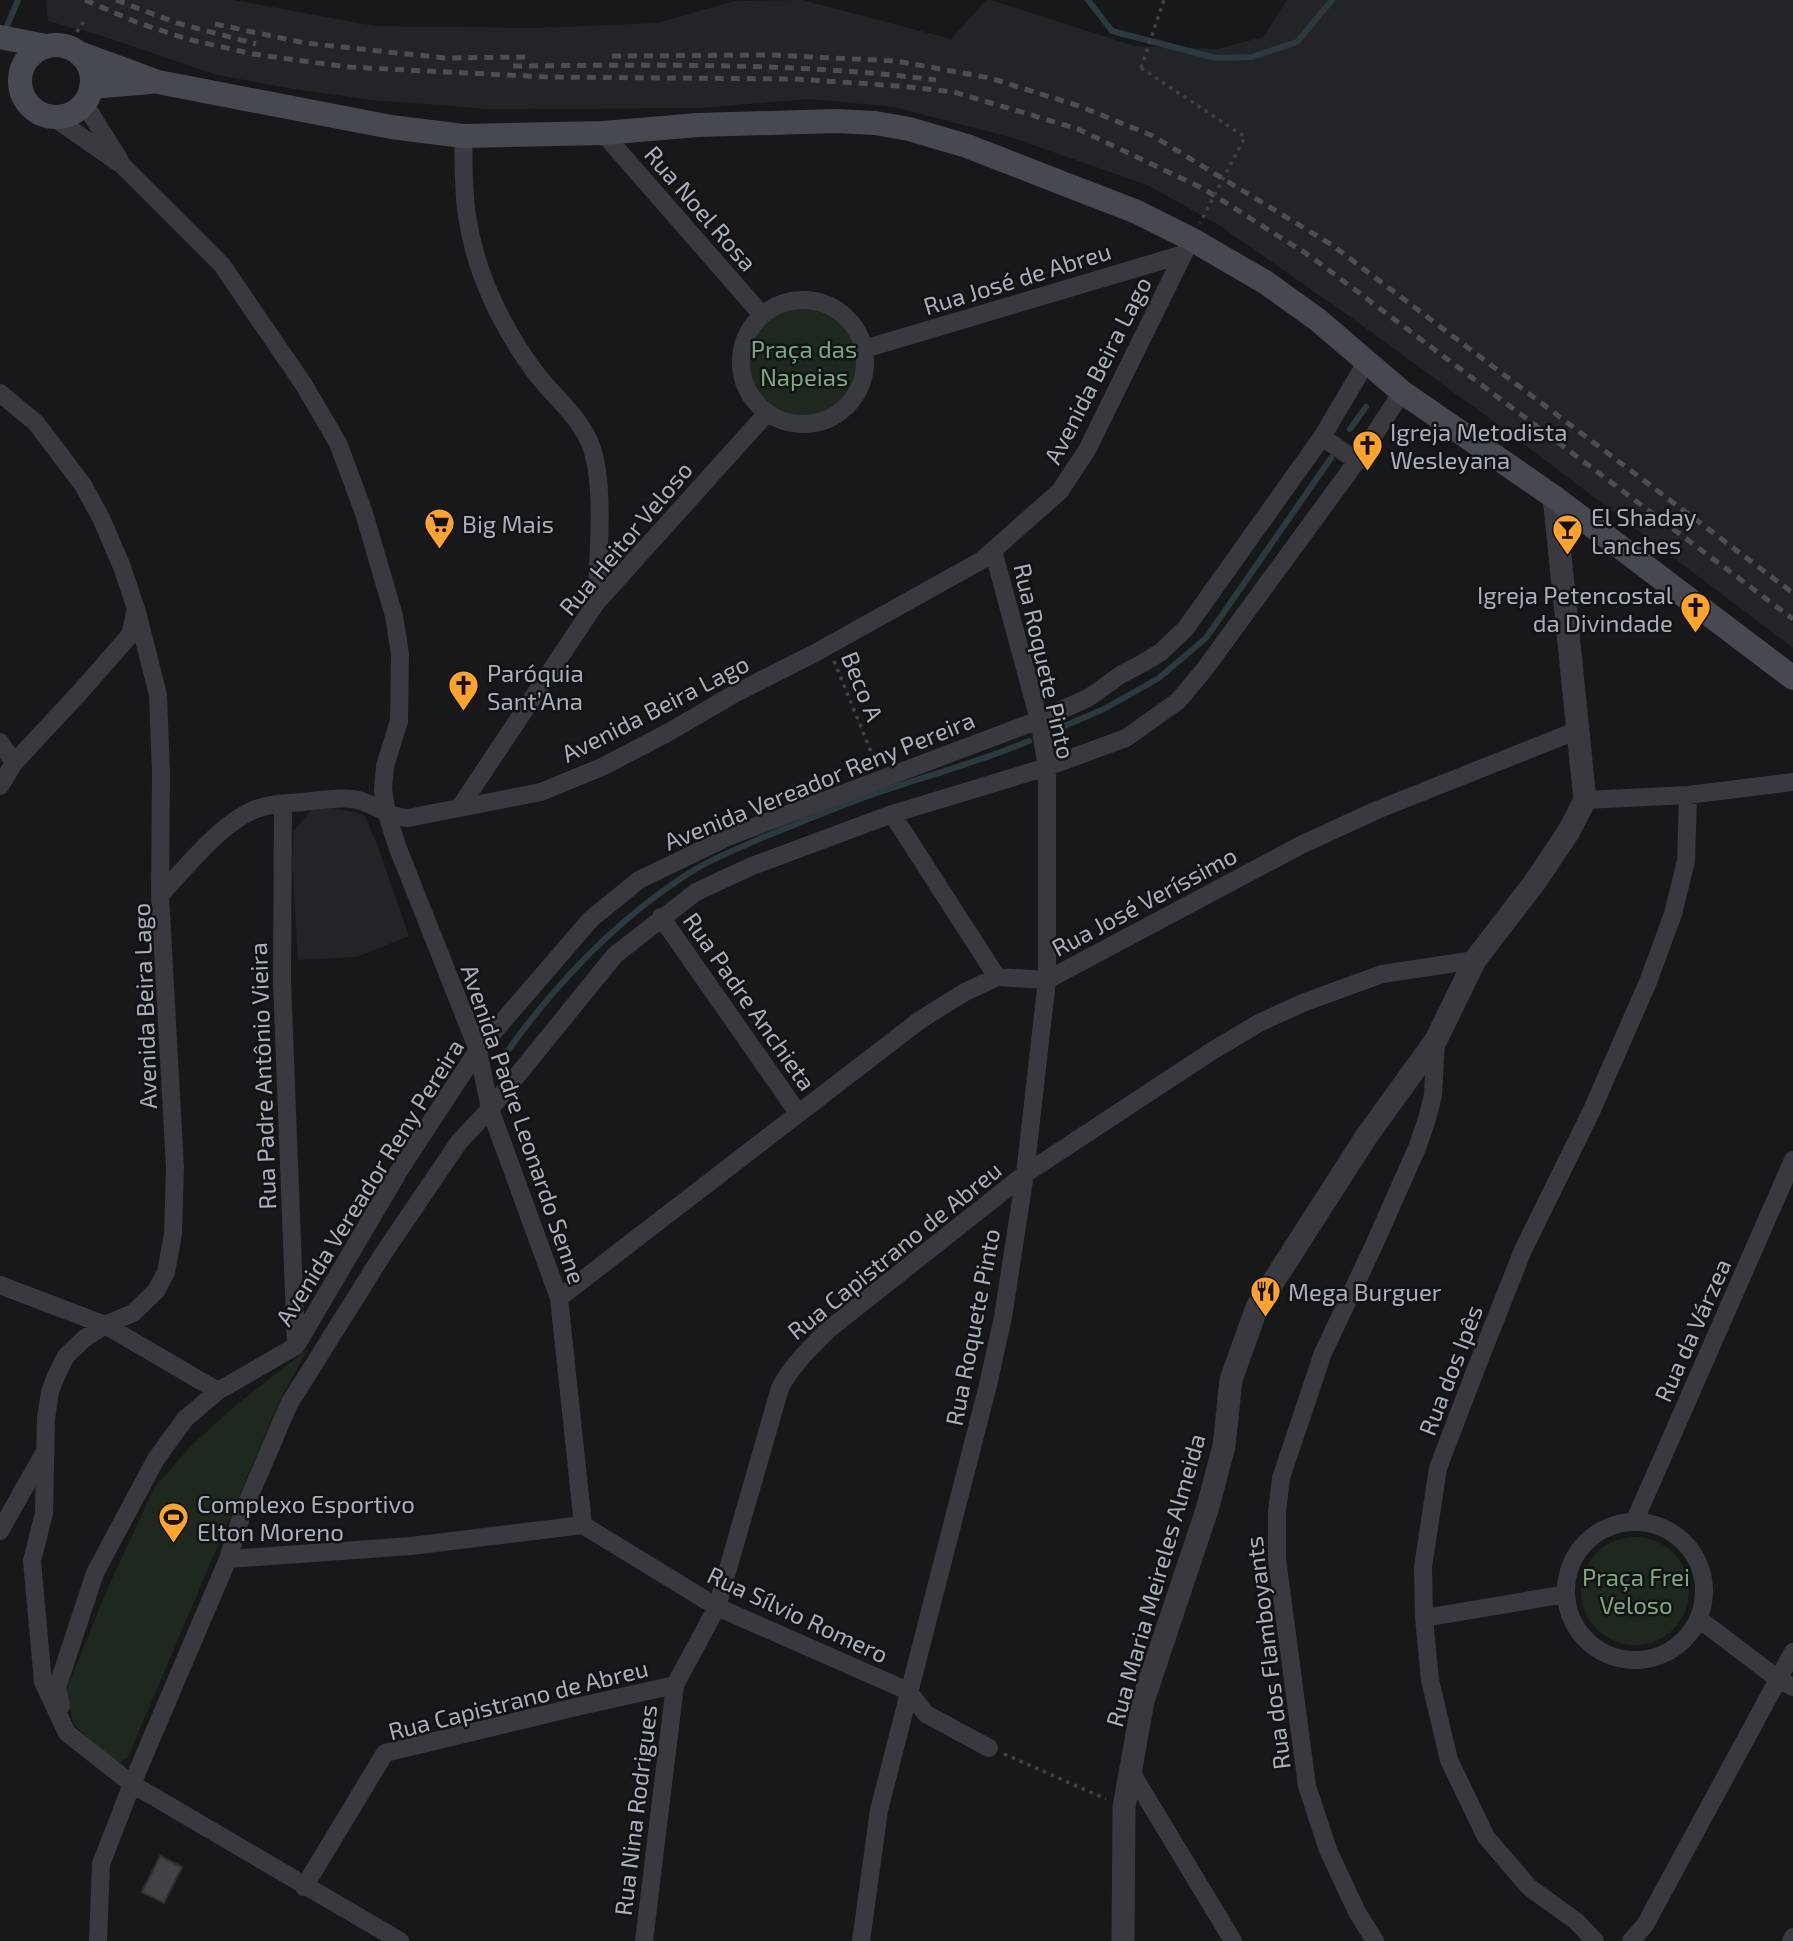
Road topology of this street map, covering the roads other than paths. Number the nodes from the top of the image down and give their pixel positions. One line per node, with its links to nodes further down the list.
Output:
1 (0, 37): 2 (main road)
2 (47, 46): 3 (main road); 5 (main road)
3 (79, 53): 4 (main road); 6 (main road)
4 (158, 82): 6 (main road); 9 (main road)
5 (10, 91): 7 (main road)
6 (88, 95): 7 (main road); 10 (street, Avenida Padre Leonardo Senne)
7 (53, 117): 10 (street, Avenida Padre Leonardo Senne)
8 (603, 133): 9 (main road); 11 (main road); 12 (street, Rua Noel Rosa)
9 (463, 136): 22 (street)
10 (122, 165): 36 (street, Avenida Padre Leonardo Senne)
11 (1191, 239): 13 (street, Rua José de Abreu); 14 (main road); 21 (street, Avenida Beira Lago)
12 (762, 315): 13 (street); 17 (street)
13 (864, 349): 17 (street)
14 (1367, 361): 15 (main road); 18 (street, Avenida Vereador Reny Pereira)
15 (1402, 392): 19 (street, Avenida Vereador Reny Pereira); 20 (main road)
16 (0, 393): 23 (street)
17 (767, 413): 22 (street, Rua Heitor Veloso)
18 (1322, 437): 19 (street); 25 (street, Avenida Vereador Reny Pereira)
19 (1357, 461): 29 (street, Avenida Vereador Reny Pereira)
20 (1554, 496): 24 (main road); 26 (street)
21 (993, 550): 25 (street, Rua Roquete Pinto); 35 (street, Avenida Beira Lago)
22 (596, 603): 35 (street, Rua Heitor Veloso)
23 (136, 609): 28 (street); 38 (street)
24 (1793, 678)
25 (1039, 720): 29 (street, Rua Roquete Pinto); 44 (street, Avenida Vereador Reny Pereira)
26 (1578, 730): 33 (street); 42 (street, Rua José Veríssimo)
27 (0, 742): 28 (street)
28 (14, 763): 31 (street)
29 (1047, 767): 37 (street, Avenida Vereador Reny Pereira); 42 (street, Rua Roquete Pinto)
30 (1793, 782): 32 (street)
31 (0, 786)
32 (1688, 795): 33 (street); 61 (street, Rua dos Ipês)
33 (1585, 800): 40 (street, Rua Maria Meireles Almeida)
34 (283, 804): 36 (street, Avenida Beira Lago); 38 (street, Avenida Beira Lago); 52 (street, Rua Padre Antônio Vieira)
35 (460, 807): 36 (street, Avenida Beira Lago)
36 (387, 814): 44 (street, Avenida Padre Leonardo Senne)
37 (892, 814): 39 (street, Avenida Vereador Reny Pereira); 41 (street)
38 (160, 895): 51 (street, Avenida Beira Lago)
39 (661, 917): 45 (street, Avenida Vereador Reny Pereira); 46 (street, Rua Padre Anchieta)
40 (1475, 960): 43 (street, Rua Maria Meireles Almeida); 48 (street, Rua Capistrano de Abreu)
41 (997, 977): 42 (street, Rua José Veríssimo); 46 (street, Rua José Veríssimo)
42 (1047, 981): 48 (street, Rua Roquete Pinto)
43 (1436, 1040): 69 (street, Rua Maria Meireles Almeida); 78 (street, Rua dos Flamboyants)
44 (478, 1050): 45 (street, Avenida Padre Leonardo Senne); 52 (street, Avenida Vereador Reny Pereira)
45 (491, 1109): 50 (street, Avenida Padre Leonardo Senne); 58 (street, Avenida Vereador Reny Pereira)
46 (798, 1113): 50 (street, Rua José Veríssimo)
47 (1793, 1160): 55 (street, Rua da Várzea)
48 (1026, 1174): 60 (street, Rua Capistrano de Abreu); 66 (street, Rua Roquete Pinto)
49 (0, 1285): 51 (street)
50 (559, 1298): 56 (street, Avenida Padre Leonardo Senne)
51 (104, 1325): 53 (street); 54 (street, Avenida Beira Lago)
52 (296, 1346): 53 (street, Avenida Vereador Reny Pereira)
53 (218, 1391): 67 (street, Avenida Vereador Reny Pereira)
54 (44, 1453): 57 (street); 67 (street, Avenida Beira Lago)
55 (1635, 1520): 59 (street); 62 (street)
56 (583, 1525): 58 (street); 60 (street, Rua Sílvio Romero)
57 (0, 1531)
58 (228, 1559): 70 (street, Avenida Vereador Reny Pereira)
59 (1566, 1594): 61 (street); 62 (street)
60 (717, 1607): 65 (street, Rua Capistrano de Abreu); 66 (street, Rua Sílvio Romero)
61 (1424, 1618): 79 (street, Rua dos Ipês)
62 (1699, 1619): 64 (street)
63 (1793, 1652): 64 (street)
64 (1785, 1683): 80 (street)
65 (675, 1685): 71 (street, Rua Capistrano de Abreu); 74 (street, Rua Nina Rodrigues)
66 (908, 1691): 68 (street, Rua Sílvio Romero); 75 (street, Rua Roquete Pinto)
67 (67, 1733): 70 (street, Avenida Beira Lago)
68 (989, 1748)
69 (1131, 1772): 76 (street, Rua Maria Meireles Almeida); 77 (street)
70 (132, 1784): 71 (street, Avenida Beira Lago); 72 (street, Avenida Vereador Reny Pereira)
71 (304, 1887): 73 (street, Avenida Beira Lago)
72 (99, 1941)
73 (400, 1941)
74 (644, 1941)
75 (861, 1941)
76 (1123, 1941)
77 (1233, 1941)
78 (1375, 1941)
79 (1595, 1941)
80 (1631, 1941)

